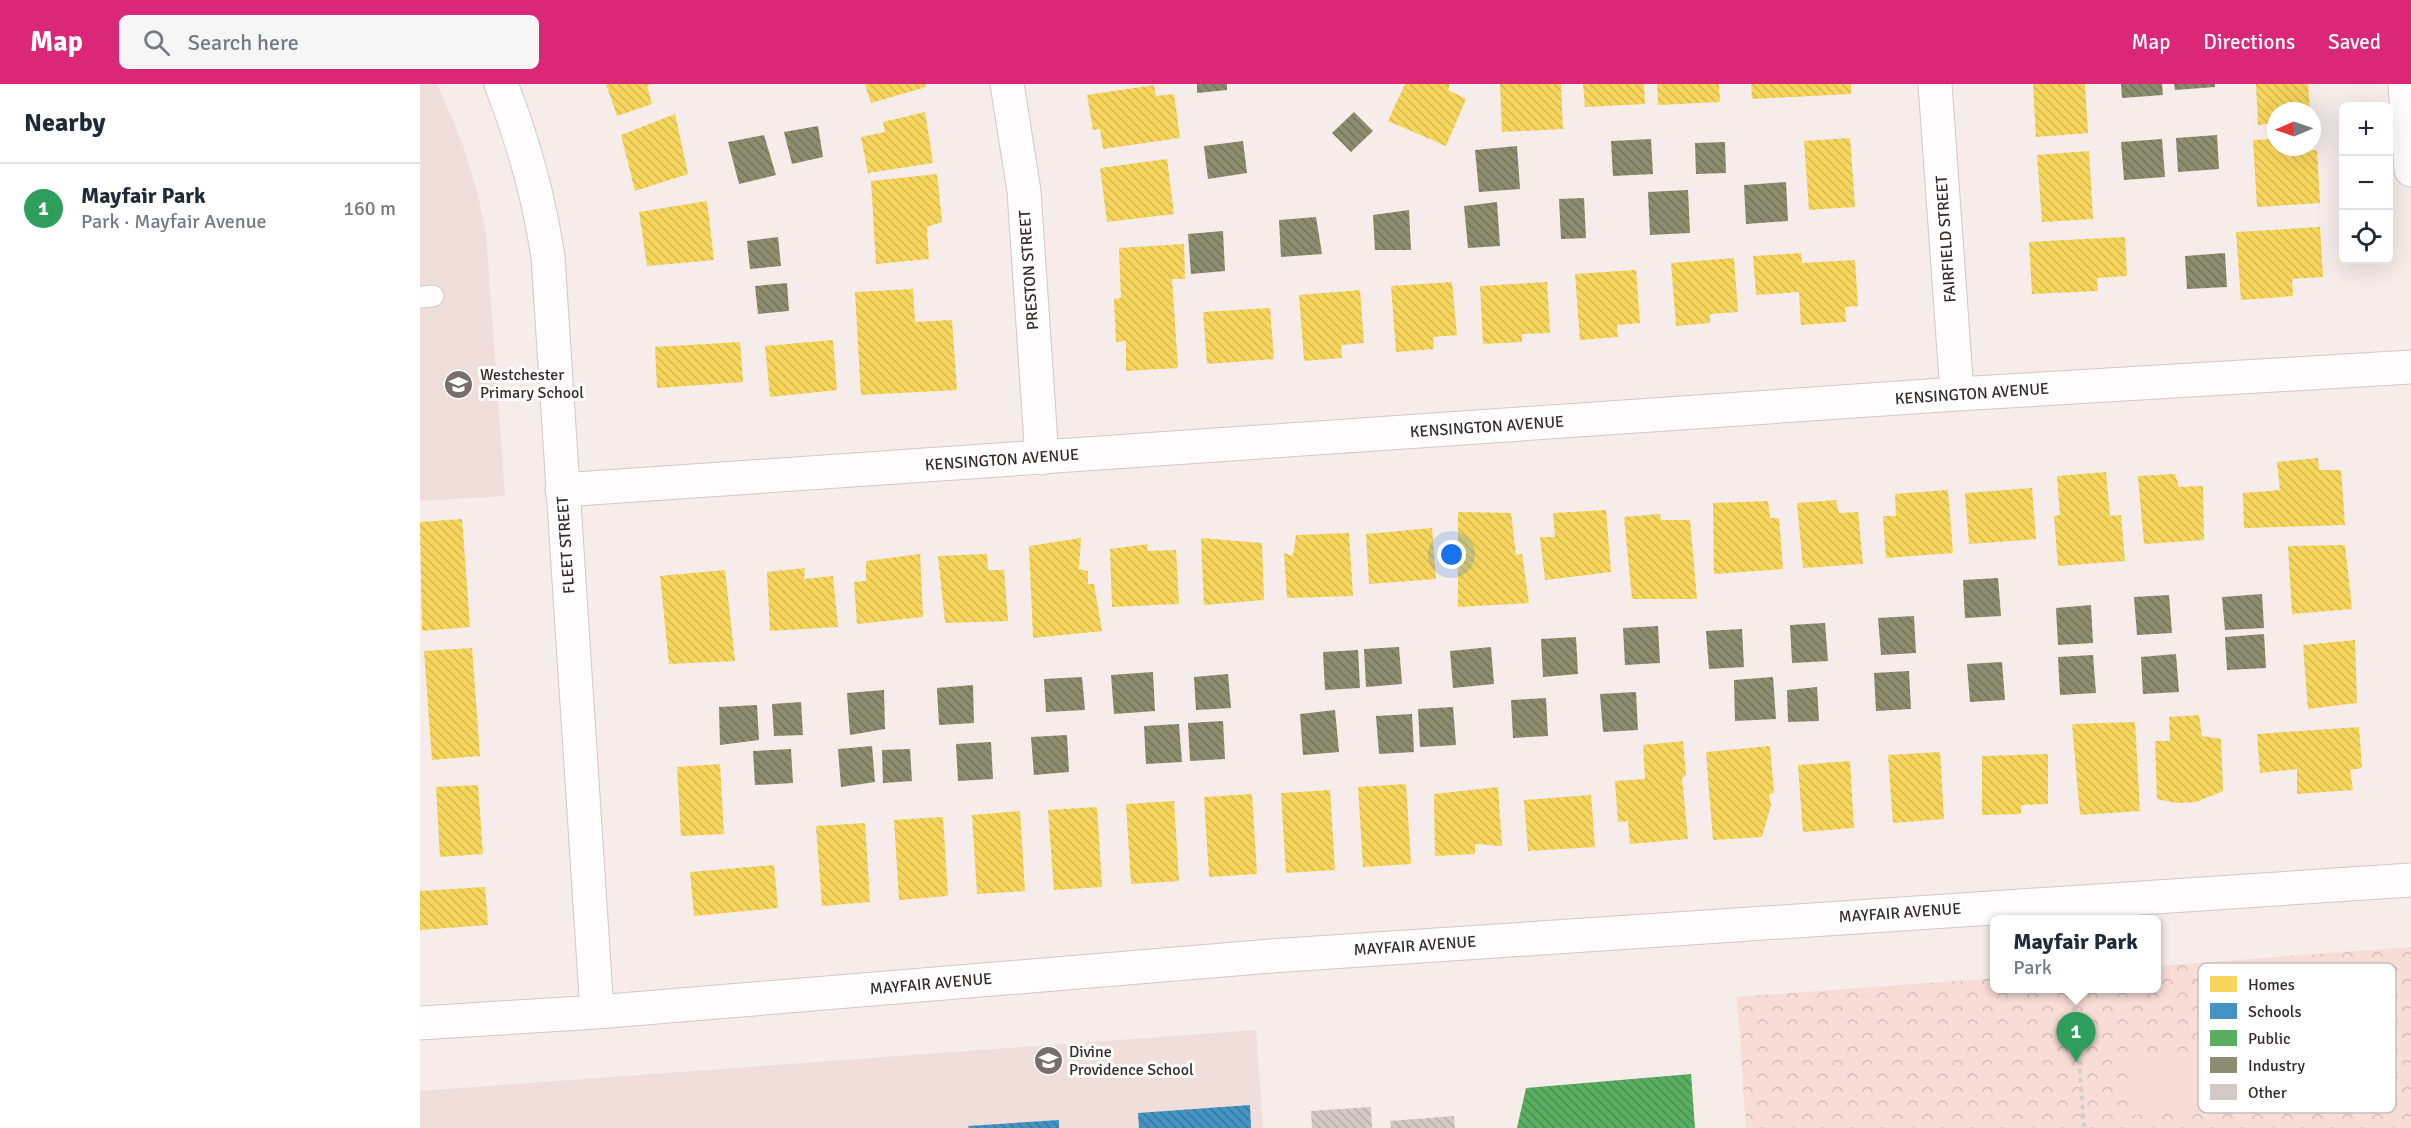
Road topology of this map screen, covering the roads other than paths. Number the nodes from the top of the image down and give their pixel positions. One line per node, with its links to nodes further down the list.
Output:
1 (501, 84): 9 (street, FLEET STREET)
2 (1007, 84): 8 (street, PRESTON STREET)
3 (1935, 84): 7 (street, FAIRFIELD STREET)
4 (2405, 84): 5 (street)
5 (2411, 170)
6 (2411, 368): 7 (street, KENSINGTON AVENUE)
7 (1957, 394): 8 (street, KENSINGTON AVENUE)
8 (1042, 458): 9 (street, KENSINGTON AVENUE)
9 (562, 490): 11 (street, FLEET STREET)
10 (2411, 880): 11 (street, MAYFAIR AVENUE)
11 (597, 1012): 12 (street, MAYFAIR AVENUE)
12 (420, 1023)

